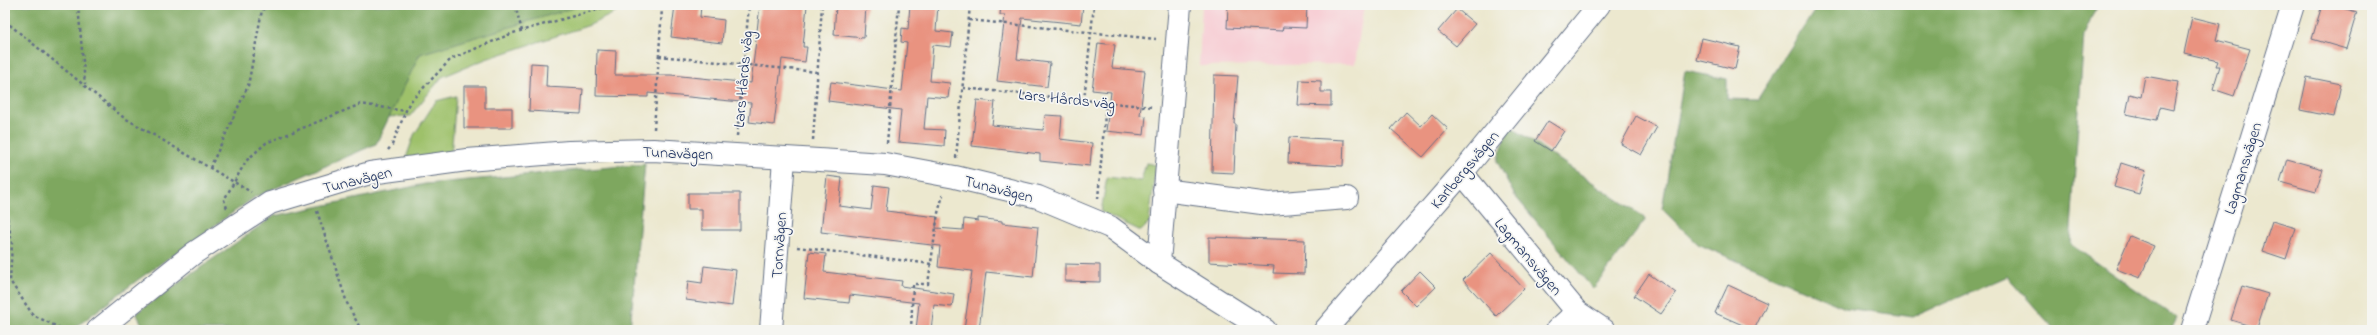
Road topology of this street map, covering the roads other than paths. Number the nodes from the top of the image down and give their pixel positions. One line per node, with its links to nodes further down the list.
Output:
1 (1180, 5): 6 (street)
2 (1599, 5): 5 (street, Karlbergsvägen)
3 (2293, 5): 16 (street, Lagmansvägen)
4 (784, 159): 8 (street, Tunavägen); 10 (street, Tornvägen); 11 (street, Tunavägen)
5 (1462, 173): 9 (street, Lagmansvägen); 13 (street, Karlbergsvägen)
6 (1164, 190): 7 (street); 8 (street)
7 (1347, 198)
8 (1159, 263): 12 (street, Tunavägen)
9 (1577, 312): 14 (street); 15 (street, Lagmansvägen)
10 (778, 328)
11 (98, 330)
12 (1265, 330)
13 (1325, 330)
14 (1557, 330)
15 (1604, 330)
16 (2192, 330)

